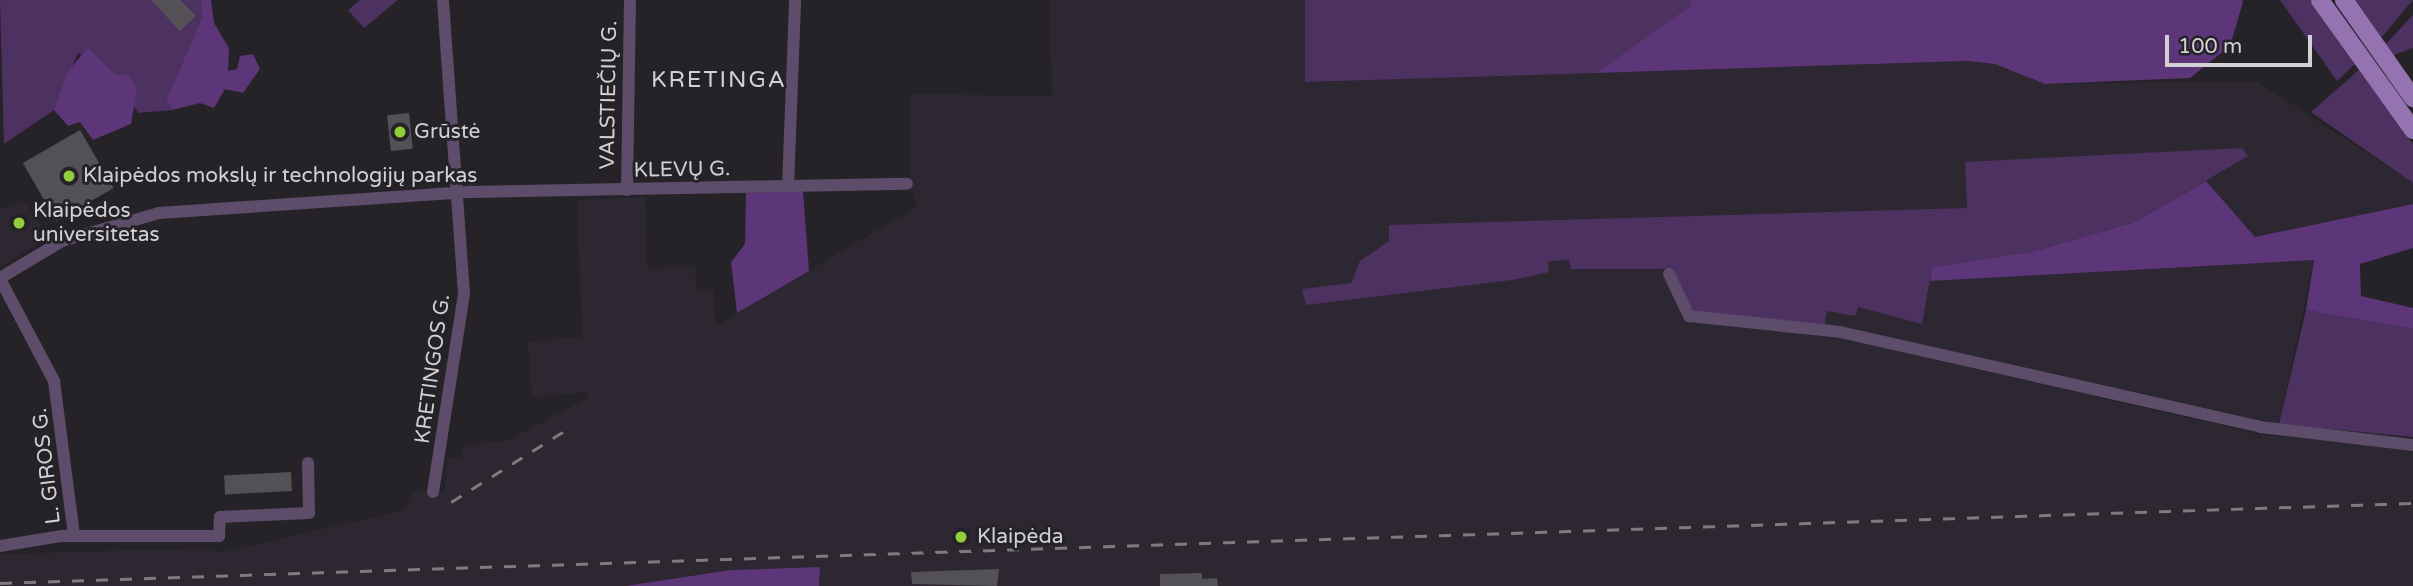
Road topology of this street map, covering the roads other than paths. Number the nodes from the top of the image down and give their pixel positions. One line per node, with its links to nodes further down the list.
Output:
1 (443, 0): 11 (street, KRETINGOS G.)
2 (630, 0): 10 (street, VALSTIEČIŲ G.)
3 (795, 0): 9 (street)
4 (2320, 0): 7 (main road)
5 (2344, 0): 6 (main road)
6 (2413, 98)
7 (2413, 130)
8 (907, 184): 9 (street, KLEVŲ G.)
9 (788, 186): 10 (street, KLEVŲ G.)
10 (626, 190): 11 (street, KLEVŲ G.)
11 (458, 193): 13 (street, KLEVŲ G.); 16 (street, KRETINGOS G.)
12 (1669, 274): 14 (street)
13 (0, 279): 17 (street, L. GIROS G.)
14 (2413, 445)
15 (308, 463): 17 (street)
16 (433, 492)
17 (74, 536): 18 (street)
18 (0, 546)

